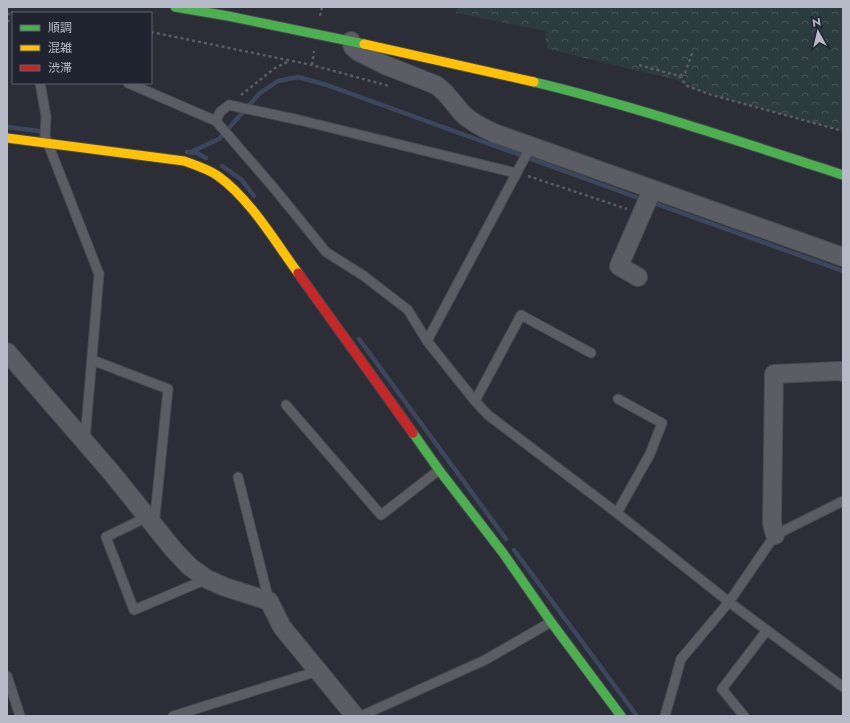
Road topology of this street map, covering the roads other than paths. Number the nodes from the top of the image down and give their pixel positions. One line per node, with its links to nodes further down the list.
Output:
1 (175, 7): 2 (street)
2 (352, 41): 8 (street); 10 (street)
3 (40, 84): 7 (lane)
4 (130, 84): 5 (lane)
5 (216, 121): 9 (lane); 14 (lane)
6 (7, 138): 7 (street)
7 (48, 143): 17 (lane); 23 (street)
8 (531, 146): 9 (lane); 11 (street)
9 (516, 173): 14 (lane)
10 (843, 175)
11 (652, 190): 12 (street); 13 (street)
12 (843, 257)
13 (638, 277)
14 (427, 341): 20 (lane)
15 (7, 352): 22 (street)
16 (591, 353): 20 (lane)
17 (92, 360): 22 (lane); 27 (lane)
18 (843, 372): 28 (street)
19 (618, 399): 26 (lane)
20 (475, 402): 26 (lane)
21 (286, 405): 23 (lane)
22 (85, 441): 27 (street)
23 (439, 470): 32 (street)
24 (238, 478): 30 (lane)
25 (843, 502): 28 (lane)
26 (617, 513): 31 (lane)
27 (151, 521): 29 (street); 29 (lane)
28 (775, 535): 31 (lane)
29 (208, 579): 30 (street)
30 (269, 601): 34 (street)
31 (729, 602): 33 (lane); 42 (lane)
32 (551, 622): 40 (lane); 41 (street)
33 (767, 630): 36 (lane); 43 (lane)
34 (318, 670): 38 (lane); 39 (street)
35 (7, 676): 37 (lane)
36 (843, 687)
37 (20, 716)
38 (173, 716)
39 (355, 716)
40 (361, 716)
41 (621, 716)
42 (665, 716)
43 (744, 716)

